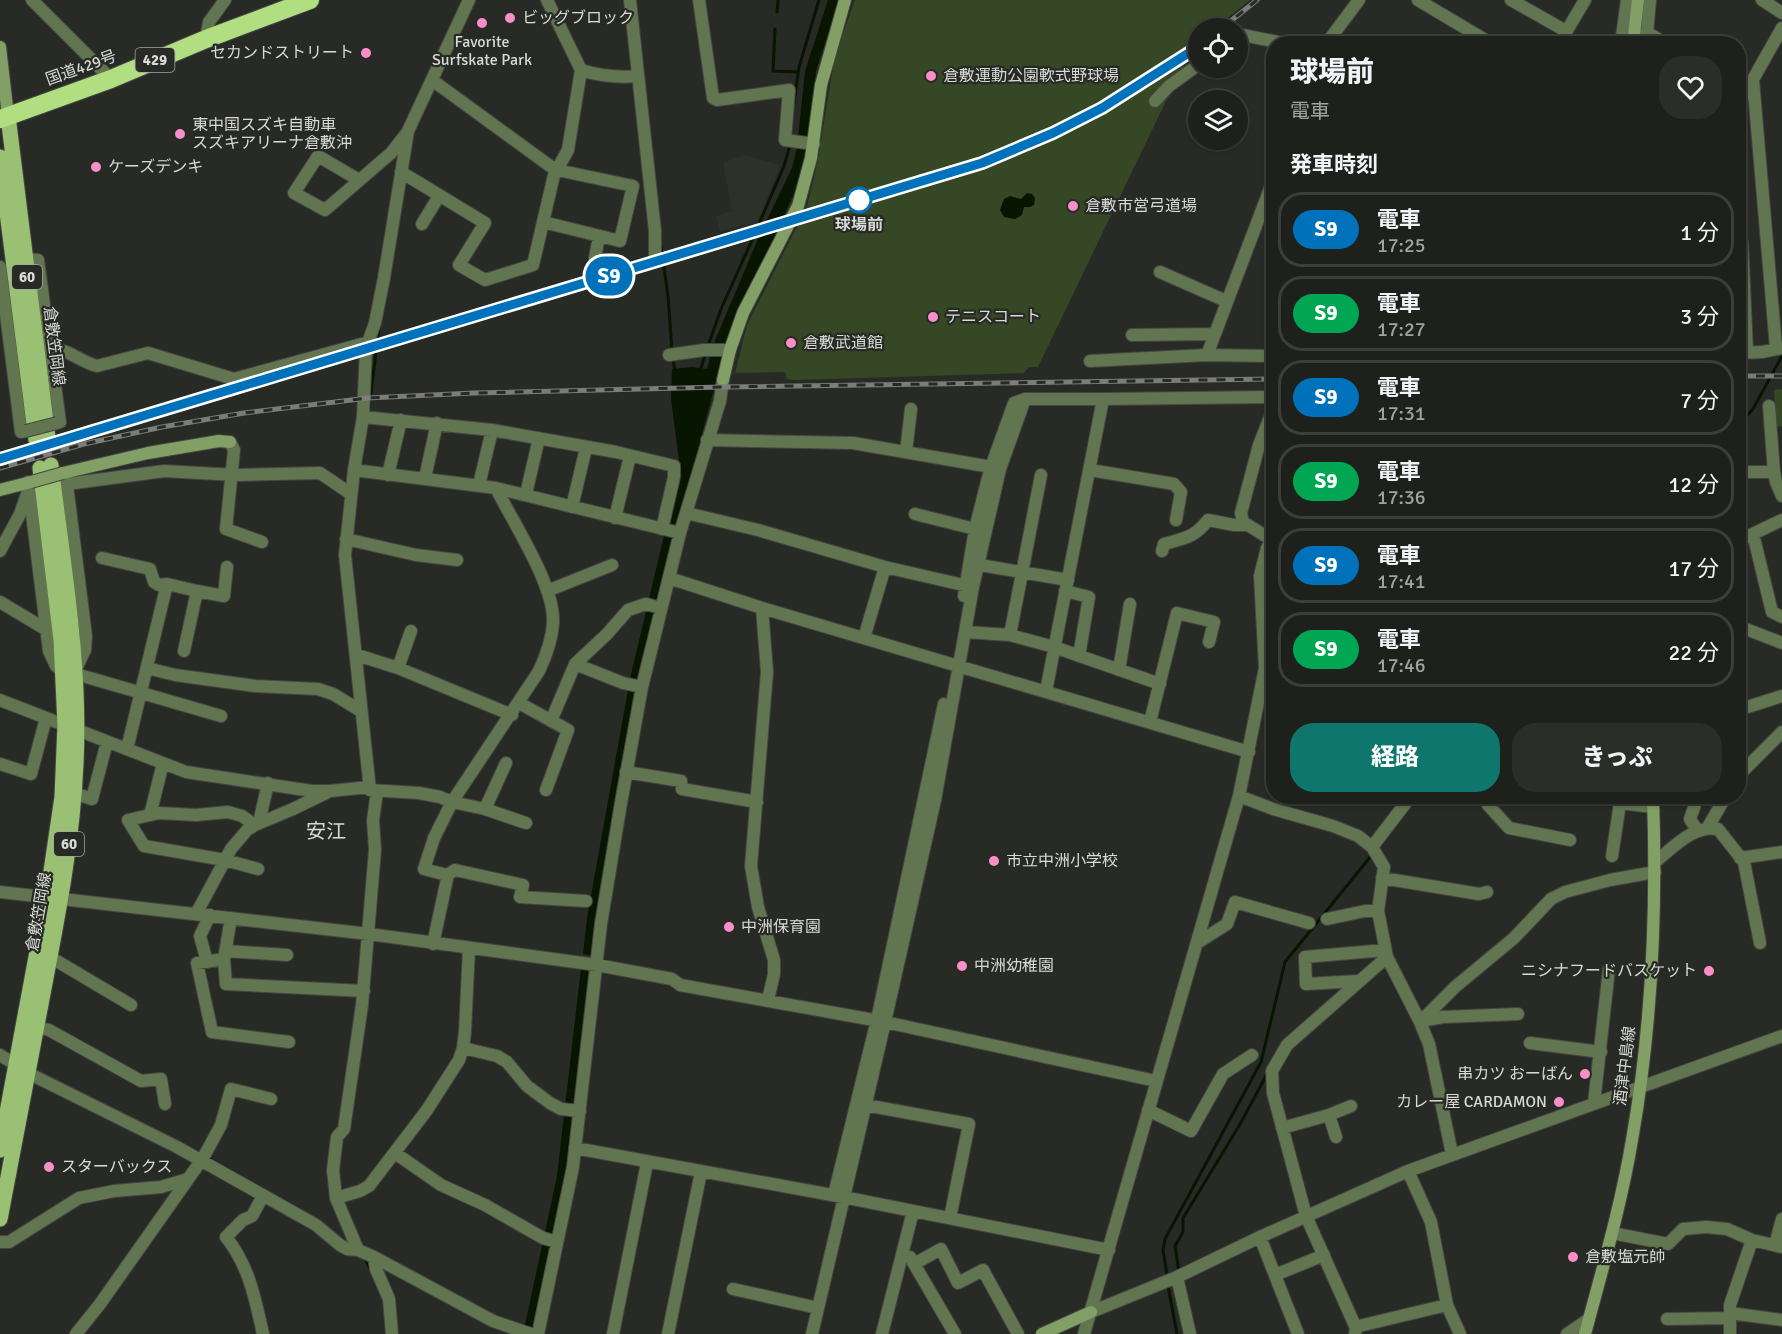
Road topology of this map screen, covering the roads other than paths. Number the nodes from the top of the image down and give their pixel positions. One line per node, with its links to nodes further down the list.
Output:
1 (32, 0): 33 (street)
2 (225, 0): 27 (street)
3 (310, 0): 27 (highway, 国道429号 / 429)
4 (469, 0): 35 (street)
5 (547, 0): 30 (street)
6 (630, 0): 32 (street)
7 (699, 0): 40 (street)
8 (845, 0): 40 (street)
9 (1359, 0): 21 (street)
10 (1418, 0): 22 (street)
11 (1511, 0): 19 (street)
12 (1585, 0): 19 (street)
13 (1627, 0): 24 (street)
14 (1638, 0): 25 (street)
15 (1650, 0): 26 (street)
16 (1762, 0): 17 (street)
17 (1782, 13)
18 (1782, 28): 34 (street)
19 (1566, 32): 23 (street)
20 (1248, 36): 28 (street)
21 (1332, 36)
22 (1479, 36)
23 (1564, 36)
24 (1622, 36)
25 (1634, 36)
26 (1646, 36)
27 (206, 39): 33 (highway, 国道429号 / 429)
28 (1266, 40)
29 (0, 47): 38 (street)
30 (581, 70): 32 (street); 42 (street)
31 (1188, 72): 37 (street)
32 (638, 76): 46 (street)
33 (111, 79): 38 (highway, 国道429号 / 429)
34 (1753, 81): 36 (street); 61 (street)
35 (434, 82): 39 (street); 42 (street)
36 (1746, 93)
37 (1155, 101)
38 (4, 117): 54 (main road, 倉敷笠岡線 / 60)
39 (408, 131): 43 (street); 44 (street)
40 (811, 144): 63 (street)
41 (0, 157): 54 (main road, 倉敷笠岡線 / 60)
42 (557, 170): 45 (street); 49 (street)
43 (403, 174): 47 (street); 60 (street)
44 (359, 180): 44 (street)
45 (633, 186): 46 (street); 51 (street)
46 (650, 190): 52 (street)
47 (439, 196): 49 (street); 50 (street)
48 (1266, 198): 56 (street)
49 (543, 222): 51 (street)
50 (422, 224)
51 (599, 236): 53 (street)
52 (655, 256)
53 (595, 258)
54 (9, 262): 58 (street); 62 (street); 78 (main road, 倉敷笠岡線 / 60)
55 (1160, 272): 56 (street)
56 (1226, 301): 57 (street)
57 (1214, 334): 59 (street); 66 (street)
58 (3, 335): 78 (street)
59 (1132, 335)
60 (369, 342): 62 (street); 73 (street)
61 (1779, 348): 64 (street)
62 (50, 349): 78 (street, bridge)
63 (728, 350): 65 (street); 80 (street)
64 (1746, 352)
65 (672, 354)
66 (1207, 355): 67 (street); 68 (street)
67 (1266, 356)
68 (1090, 362)
69 (1266, 397): 70 (street)
70 (1103, 399): 84 (street); 86 (street)
71 (1769, 406): 88 (street)
72 (911, 409): 82 (street)
73 (366, 417): 74 (street); 85 (street)
74 (401, 420): 75 (street); 91 (street)
75 (437, 423): 77 (street); 93 (street)
76 (1266, 427): 109 (street)
77 (492, 430): 79 (street); 97 (street)
78 (37, 436)
79 (539, 438): 81 (street); 101 (street)
80 (707, 440): 82 (street); 95 (street)
81 (586, 448): 83 (street); 103 (street)
82 (906, 452): 84 (street)
83 (630, 456): 94 (street); 106 (street)
84 (996, 468): 110 (street); 123 (street)
85 (356, 470): 91 (street); 100 (street)
86 (1089, 470): 107 (street); 130 (street)
87 (1746, 472): 88 (street)
88 (1774, 472): 102 (street)
89 (57, 473): 90 (street); 90 (street); 96 (street, bridge); 155 (main road, 倉敷笠岡線 / 60); 155 (street)
90 (232, 474): 100 (street); 116 (street)
91 (388, 475): 93 (street)
92 (1041, 475): 126 (street)
93 (425, 478): 97 (street)
94 (676, 478): 95 (street); 111 (street)
95 (693, 482): 104 (street)
96 (29, 485): 99 (street); 117 (street); 139 (street)
97 (478, 485): 98 (street)
98 (496, 488): 101 (street); 132 (street)
99 (0, 490)
100 (351, 494): 115 (street)
101 (526, 494): 103 (street)
102 (1782, 496)
103 (572, 507): 106 (street)
104 (686, 513): 111 (street); 125 (street)
105 (915, 514): 110 (street)
106 (615, 518): 111 (street)
107 (1176, 520)
108 (1782, 520): 113 (street)
109 (1248, 525): 112 (street); 118 (street)
110 (975, 528): 129 (street)
111 (671, 531): 127 (street)
112 (1266, 534)
113 (1753, 534): 114 (street); 137 (street)
114 (1746, 537)
115 (349, 539): 121 (street); 148 (street)
116 (262, 542)
117 (0, 551)
118 (1162, 551)
119 (1266, 552): 174 (street)
120 (102, 558): 128 (street)
121 (457, 560)
122 (612, 565): 132 (street)
123 (980, 565): 126 (street); 129 (street)
124 (227, 567): 131 (street)
125 (885, 567): 129 (street); 143 (street)
126 (1021, 572): 130 (street); 142 (street)
127 (669, 578): 135 (street); 136 (street)
128 (166, 584): 131 (street); 152 (street)
129 (970, 586): 141 (street); 151 (street)
130 (1066, 586): 146 (street); 149 (street)
131 (197, 591): 147 (street)
132 (547, 591): 162 (street)
133 (0, 602): 139 (street)
134 (1130, 604): 154 (street)
135 (655, 606): 150 (street); 157 (street)
136 (762, 608): 143 (street); 187 (street)
137 (1782, 617)
138 (1746, 629): 145 (street)
139 (47, 630): 155 (street)
140 (411, 631): 153 (street)
141 (966, 632): 142 (street); 151 (street)
142 (1010, 635): 146 (street)
143 (864, 638): 151 (street)
144 (1209, 642): 156 (street)
145 (1782, 643)
146 (1054, 647): 149 (street); 158 (street)
147 (184, 651)
148 (359, 655): 153 (street); 164 (street)
149 (1079, 656): 154 (street)
150 (574, 664): 157 (street); 168 (street)
151 (956, 664): 158 (street); 236 (street)
152 (147, 668): 159 (street); 164 (street)
153 (398, 668): 165 (street)
154 (1119, 670): 156 (street)
155 (72, 672): 159 (street); 170 (main road, 倉敷笠岡線 / 60)
156 (1160, 684): 169 (street)
157 (637, 686): 179 (street)
158 (1046, 691): 169 (street)
159 (140, 693): 166 (street); 173 (street)
160 (1782, 696): 163 (street)
161 (0, 700): 167 (street)
162 (519, 703): 165 (street); 168 (street)
163 (1746, 707)
164 (361, 711): 181 (street)
165 (512, 715): 186 (street)
166 (221, 716)
167 (46, 718): 170 (street); 177 (street)
168 (551, 721): 182 (street)
169 (1150, 722): 174 (street)
170 (71, 728): 172 (street); 184 (main road, 倉敷笠岡線 / 60); 211 (main road, 倉敷笠岡線 / 60)
171 (1782, 732): 178 (street)
172 (107, 742): 173 (street); 184 (street)
173 (127, 749): 175 (street)
174 (1249, 752): 185 (street)
175 (163, 763): 180 (street); 195 (street)
176 (506, 763): 194 (street)
177 (0, 764)
178 (1746, 768)
179 (626, 772): 187 (street); 229 (street)
180 (268, 783): 183 (street); 197 (street)
181 (374, 790): 183 (street); 186 (street); 219 (street)
182 (546, 790)
183 (330, 791): 197 (street)
184 (74, 793): 211 (main road, 倉敷笠岡線 / 60)
185 (1239, 795): 200 (street); 220 (street)
186 (452, 802): 194 (street); 207 (street)
187 (757, 802): 233 (street)
188 (1405, 804): 200 (street)
189 (1489, 804): 199 (street)
190 (1620, 804): 202 (street)
191 (1653, 804): 205 (street, 酒津中島線)
192 (1695, 804): 198 (street)
193 (1720, 804): 198 (street)
194 (485, 809): 196 (street)
195 (150, 815): 197 (street); 204 (street)
196 (526, 823)
197 (257, 824): 204 (street)
198 (1702, 829): 203 (street); 205 (street)
199 (1570, 840)
200 (1372, 847): 208 (street)
201 (1782, 852): 203 (street)
202 (1612, 856)
203 (1740, 858): 221 (street)
204 (225, 860): 206 (street); 214 (street)
205 (1655, 867): 237 (street); 248 (street, 酒津中島線)
206 (258, 868)
207 (447, 875): 212 (street); 222 (street)
208 (1382, 878): 210 (street); 213 (street)
209 (0, 892): 211 (street)
210 (1487, 892)
211 (54, 898): 214 (street); 227 (main road, 倉敷笠岡線 / 60); 246 (main road, 倉敷笠岡線 / 60)
212 (586, 901)
213 (1376, 911): 217 (street); 224 (street)
214 (196, 914): 215 (street)
215 (210, 915): 216 (street); 228 (street)
216 (231, 918): 219 (street); 225 (street)
217 (1327, 919)
218 (1309, 923): 220 (street)
219 (369, 934): 222 (street); 232 (street)
220 (1197, 943): 247 (street)
221 (1760, 943)
222 (433, 944): 223 (street)
223 (469, 948): 229 (street); 242 (street)
224 (1386, 954): 231 (street); 231 (street); 237 (street)
225 (225, 955): 226 (street); 228 (street); 232 (street)
226 (287, 955)
227 (50, 957): 234 (street); 238 (main road, 倉敷笠岡線 / 60)
228 (207, 962): 240 (street)
229 (591, 964): 233 (street); 255 (street)
230 (1609, 969): 243 (street)
231 (1358, 981): 257 (street)
232 (361, 991): 270 (street)
233 (768, 1000): 236 (street)
234 (131, 1005)
235 (1518, 1014): 237 (street)
236 (881, 1021): 247 (street); 252 (street); 269 (street)
237 (1420, 1022): 262 (street)
238 (36, 1027): 246 (main road, 倉敷笠岡線 / 60); 251 (street)
239 (1782, 1035): 248 (street)
240 (289, 1042)
241 (1530, 1043): 243 (street)
242 (463, 1048): 255 (street); 261 (street)
243 (1601, 1052): 250 (street)
244 (0, 1055): 246 (street)
245 (1252, 1055): 254 (street)
246 (22, 1069): 260 (main road, 倉敷笠岡線 / 60); 263 (street); 274 (main road, 倉敷笠岡線 / 60)
247 (1156, 1082): 254 (street)
248 (1641, 1086): 250 (street); 276 (street, 酒津中島線)
249 (271, 1099): 263 (street)
250 (1594, 1103): 262 (street)
251 (165, 1104)
252 (865, 1105): 269 (street); 273 (street)
253 (1351, 1106): 256 (street)
254 (1148, 1110): 284 (street)
255 (573, 1111): 259 (street)
256 (1329, 1115): 257 (street); 258 (street)
257 (1282, 1128): 272 (street)
258 (1336, 1137)
259 (575, 1148): 264 (street); 278 (street)
260 (0, 1150)
261 (395, 1153): 270 (street); 278 (street)
262 (1452, 1154): 265 (street)
263 (203, 1157): 267 (street); 268 (street)
264 (647, 1163): 266 (street); 304 (street)
265 (1408, 1171): 272 (street); 291 (street)
266 (701, 1172): 269 (street); 305 (street)
267 (188, 1179): 280 (street); 300 (street)
268 (263, 1196): 282 (street); 301 (street)
269 (838, 1196): 271 (street); 292 (street)
270 (339, 1197): 282 (street)
271 (913, 1211): 273 (street); 283 (street)
272 (1306, 1216): 277 (street); 285 (street)
273 (951, 1218): 284 (street)
274 (0, 1219)
275 (1782, 1219): 281 (street)
276 (1612, 1233): 279 (street); 295 (street, 酒津中島線)
277 (1260, 1237): 288 (street); 289 (street)
278 (552, 1240): 303 (street)
279 (1752, 1240): 281 (street); 294 (street)
280 (0, 1242)
281 (1778, 1246)
282 (353, 1249): 286 (street)
283 (905, 1249): 287 (street); 307 (street)
284 (1109, 1250): 293 (street)
285 (1324, 1255): 288 (street); 298 (street)
286 (374, 1257): 299 (street); 302 (street)
287 (914, 1264): 308 (street); 309 (street)
288 (1275, 1275): 313 (street)
289 (1177, 1277): 293 (street); 312 (street)
290 (733, 1289): 292 (street)
291 (1447, 1305): 298 (street); 314 (street)
292 (818, 1308): 306 (street)
293 (1091, 1312): 310 (street); 311 (street)
294 (1730, 1315): 296 (street); 297 (street); 317 (street)
295 (1589, 1319): 315 (street); 316 (street, 酒津中島線)
296 (1667, 1319)
297 (1782, 1320)
298 (1356, 1331)
299 (527, 1333)
300 (76, 1334)
301 (263, 1334)
302 (392, 1334)
303 (538, 1334)
304 (613, 1334)
305 (668, 1334)
306 (812, 1334)
307 (882, 1334)
308 (955, 1334)
309 (1018, 1334)
310 (1042, 1334)
311 (1084, 1334)
312 (1190, 1334)
313 (1298, 1334)
314 (1460, 1334)
315 (1567, 1334)
316 (1585, 1334)
317 (1730, 1334)

